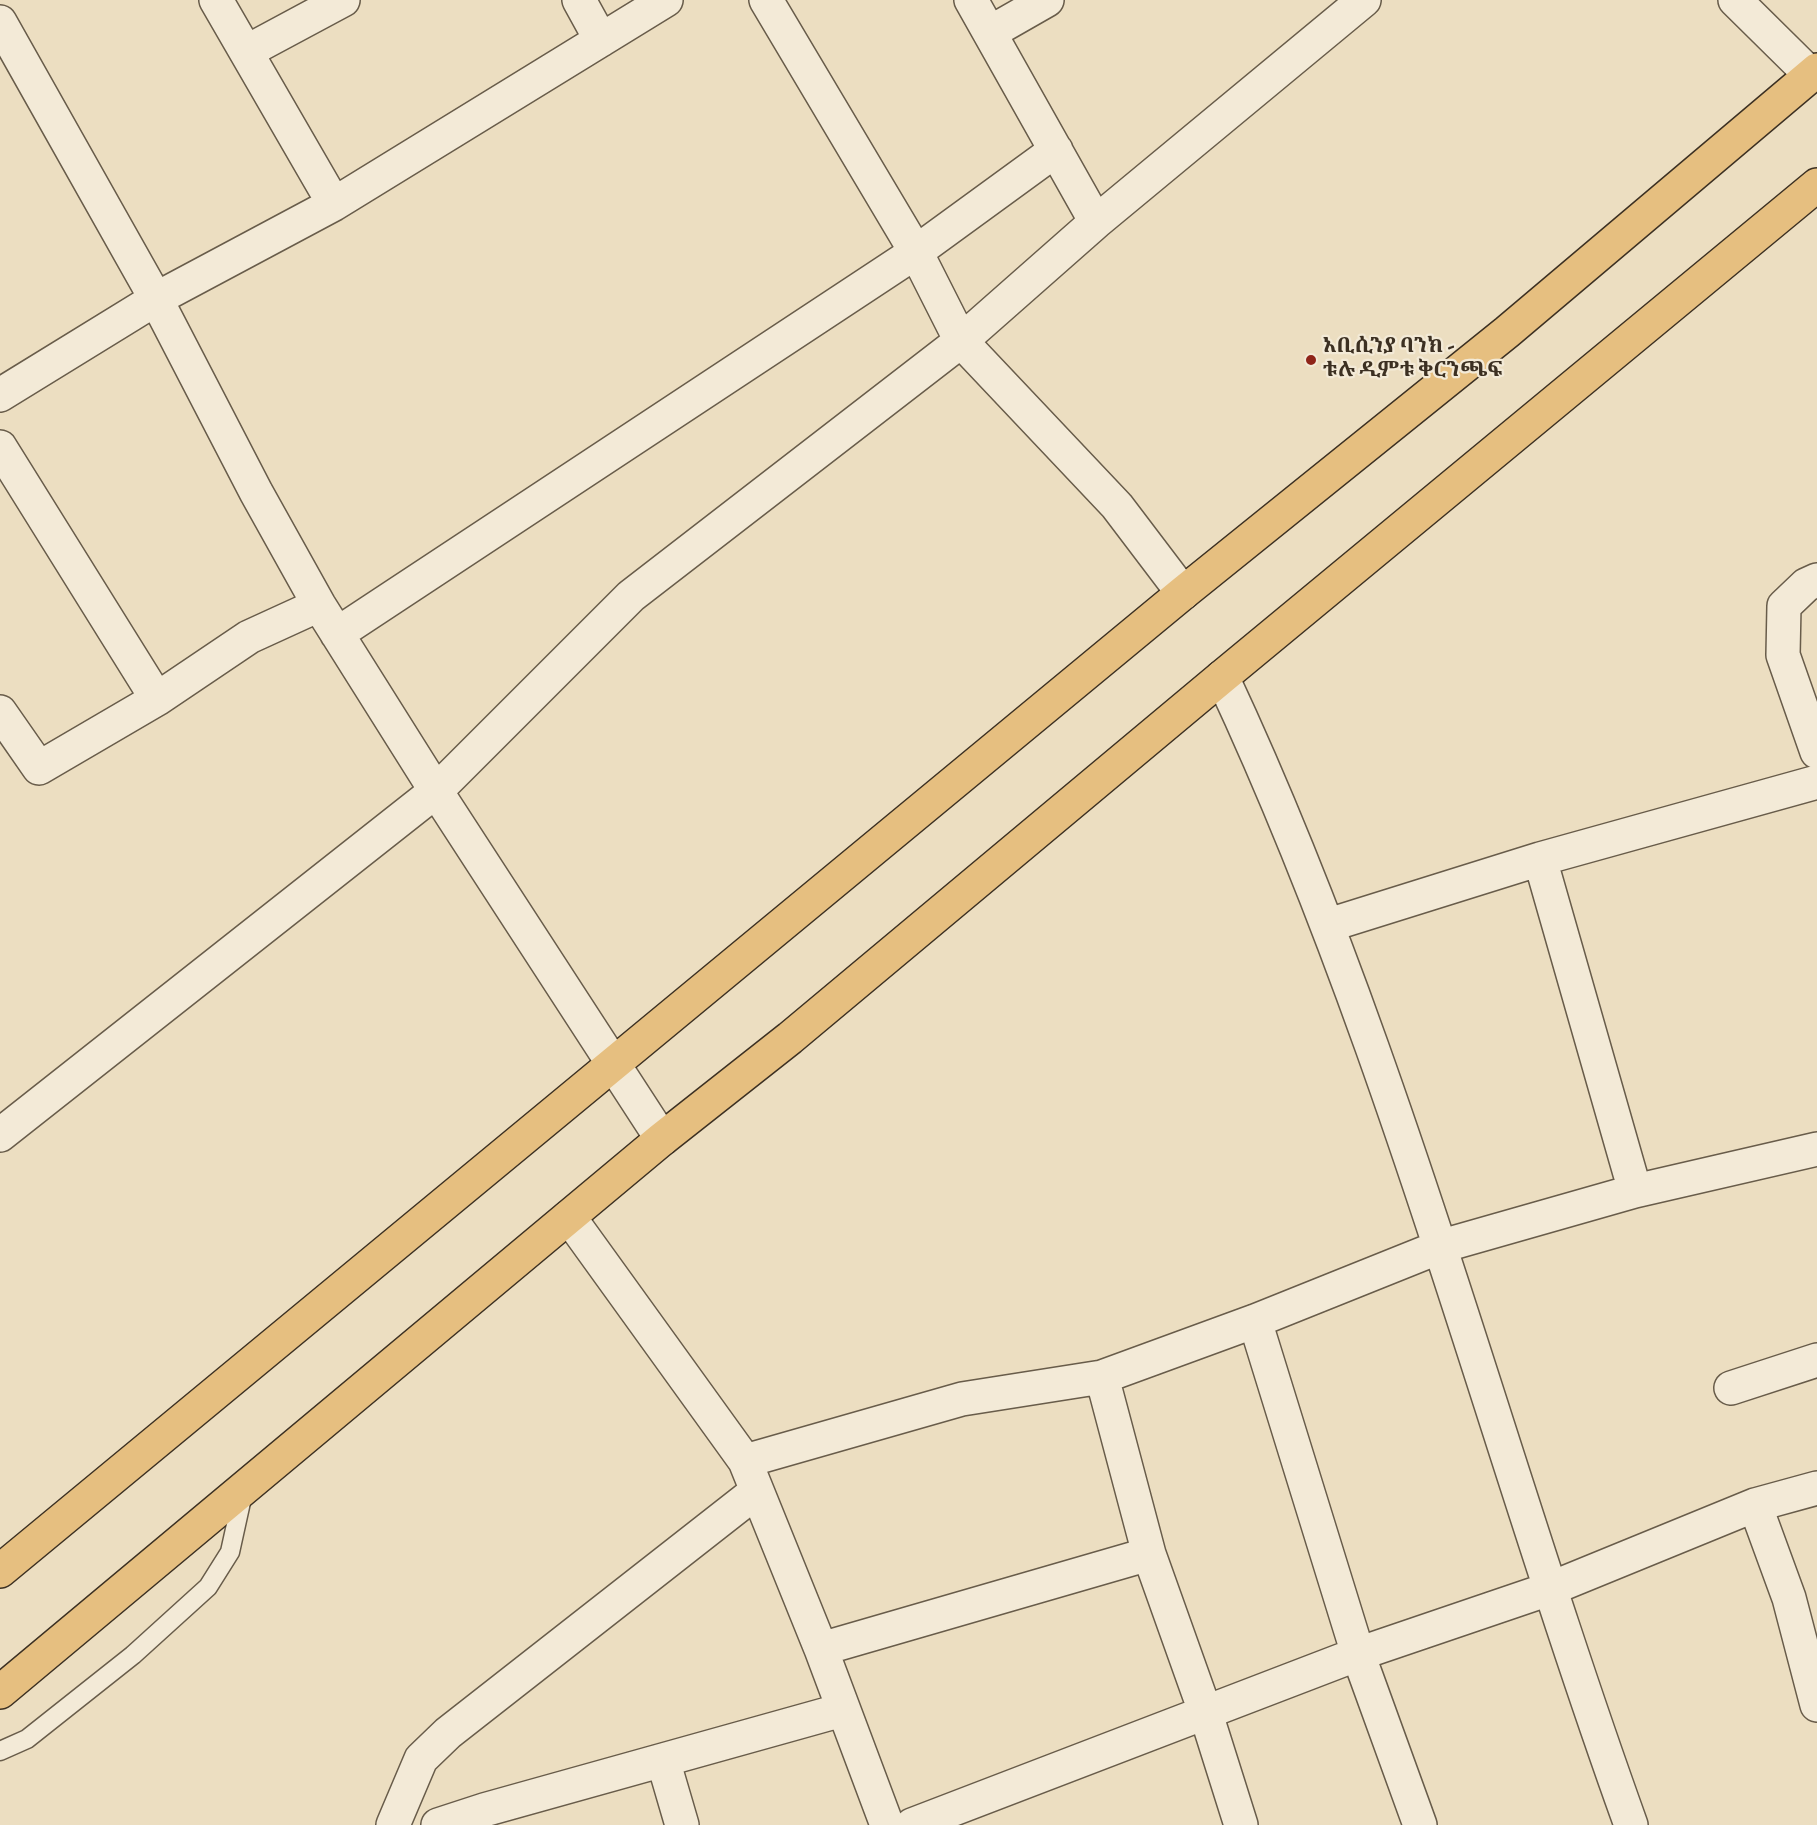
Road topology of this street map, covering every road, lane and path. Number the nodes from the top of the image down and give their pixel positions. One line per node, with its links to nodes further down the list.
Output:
1 (216, 0): 13 (street)
2 (343, 0): 13 (street)
3 (579, 0): 12 (street)
4 (666, 0): 12 (street)
5 (766, 0): 19 (street)
6 (971, 0): 11 (street)
7 (1047, 0): 11 (street)
8 (1735, 0): 14 (street)
9 (1346, 6): 18 (street)
10 (0, 22): 20 (street)
11 (991, 32): 15 (street)
12 (601, 40): 17 (street)
13 (246, 52): 17 (street)
14 (1814, 73): 25 (main road)
15 (1056, 150): 18 (street); 19 (street)
16 (1817, 185): 28 (main road)
17 (334, 204): 20 (street)
18 (1096, 222): 21 (street)
19 (916, 252): 21 (street); 27 (street)
20 (156, 299): 22 (street); 26 (street)
21 (961, 341): 25 (street); 33 (street)
22 (0, 395)
23 (0, 447): 29 (street)
24 (1817, 580): 31 (street)
25 (1182, 593): 36 (main road)
26 (319, 605): 27 (street); 29 (street)
27 (337, 634): 33 (street)
28 (1222, 677): 35 (street); 38 (main road)
29 (157, 699): 30 (street)
30 (0, 712)
31 (1817, 752)
32 (1817, 782): 34 (street)
33 (436, 791): 36 (street); 37 (street)
34 (1540, 859): 35 (street); 40 (street)
35 (1329, 926): 42 (street)
36 (613, 1065): 38 (street); 53 (main road)
37 (0, 1135)
38 (662, 1139): 41 (main road)
39 (1817, 1149): 40 (street)
40 (1635, 1191): 42 (street)
41 (569, 1217): 47 (street); 49 (main road)
42 (1442, 1246): 43 (street); 54 (street)
43 (1255, 1321): 45 (street); 56 (street)
44 (1817, 1360): 46 (street)
45 (1102, 1377): 47 (street); 52 (street)
46 (1731, 1388)
47 (744, 1461): 50 (street)
48 (1817, 1488): 51 (street)
49 (243, 1491): 57 (main road); 61 (lane)
50 (757, 1491): 55 (street); 64 (street)
51 (1755, 1505): 54 (street); 58 (street)
52 (1149, 1554): 55 (street); 60 (street)
53 (0, 1570)
54 (1552, 1588): 56 (street); 71 (street)
55 (821, 1648): 59 (street)
56 (1358, 1654): 60 (street); 70 (street)
57 (0, 1692)
58 (1817, 1705)
59 (842, 1710): 62 (street); 67 (street)
60 (1206, 1713): 68 (street); 69 (street)
61 (0, 1751)
62 (663, 1760): 63 (street); 66 (street)
63 (486, 1817): 65 (street)
64 (393, 1825)
65 (438, 1825)
66 (682, 1825)
67 (887, 1825)
68 (912, 1825)
69 (1241, 1825)
70 (1419, 1825)
71 (1631, 1825)

